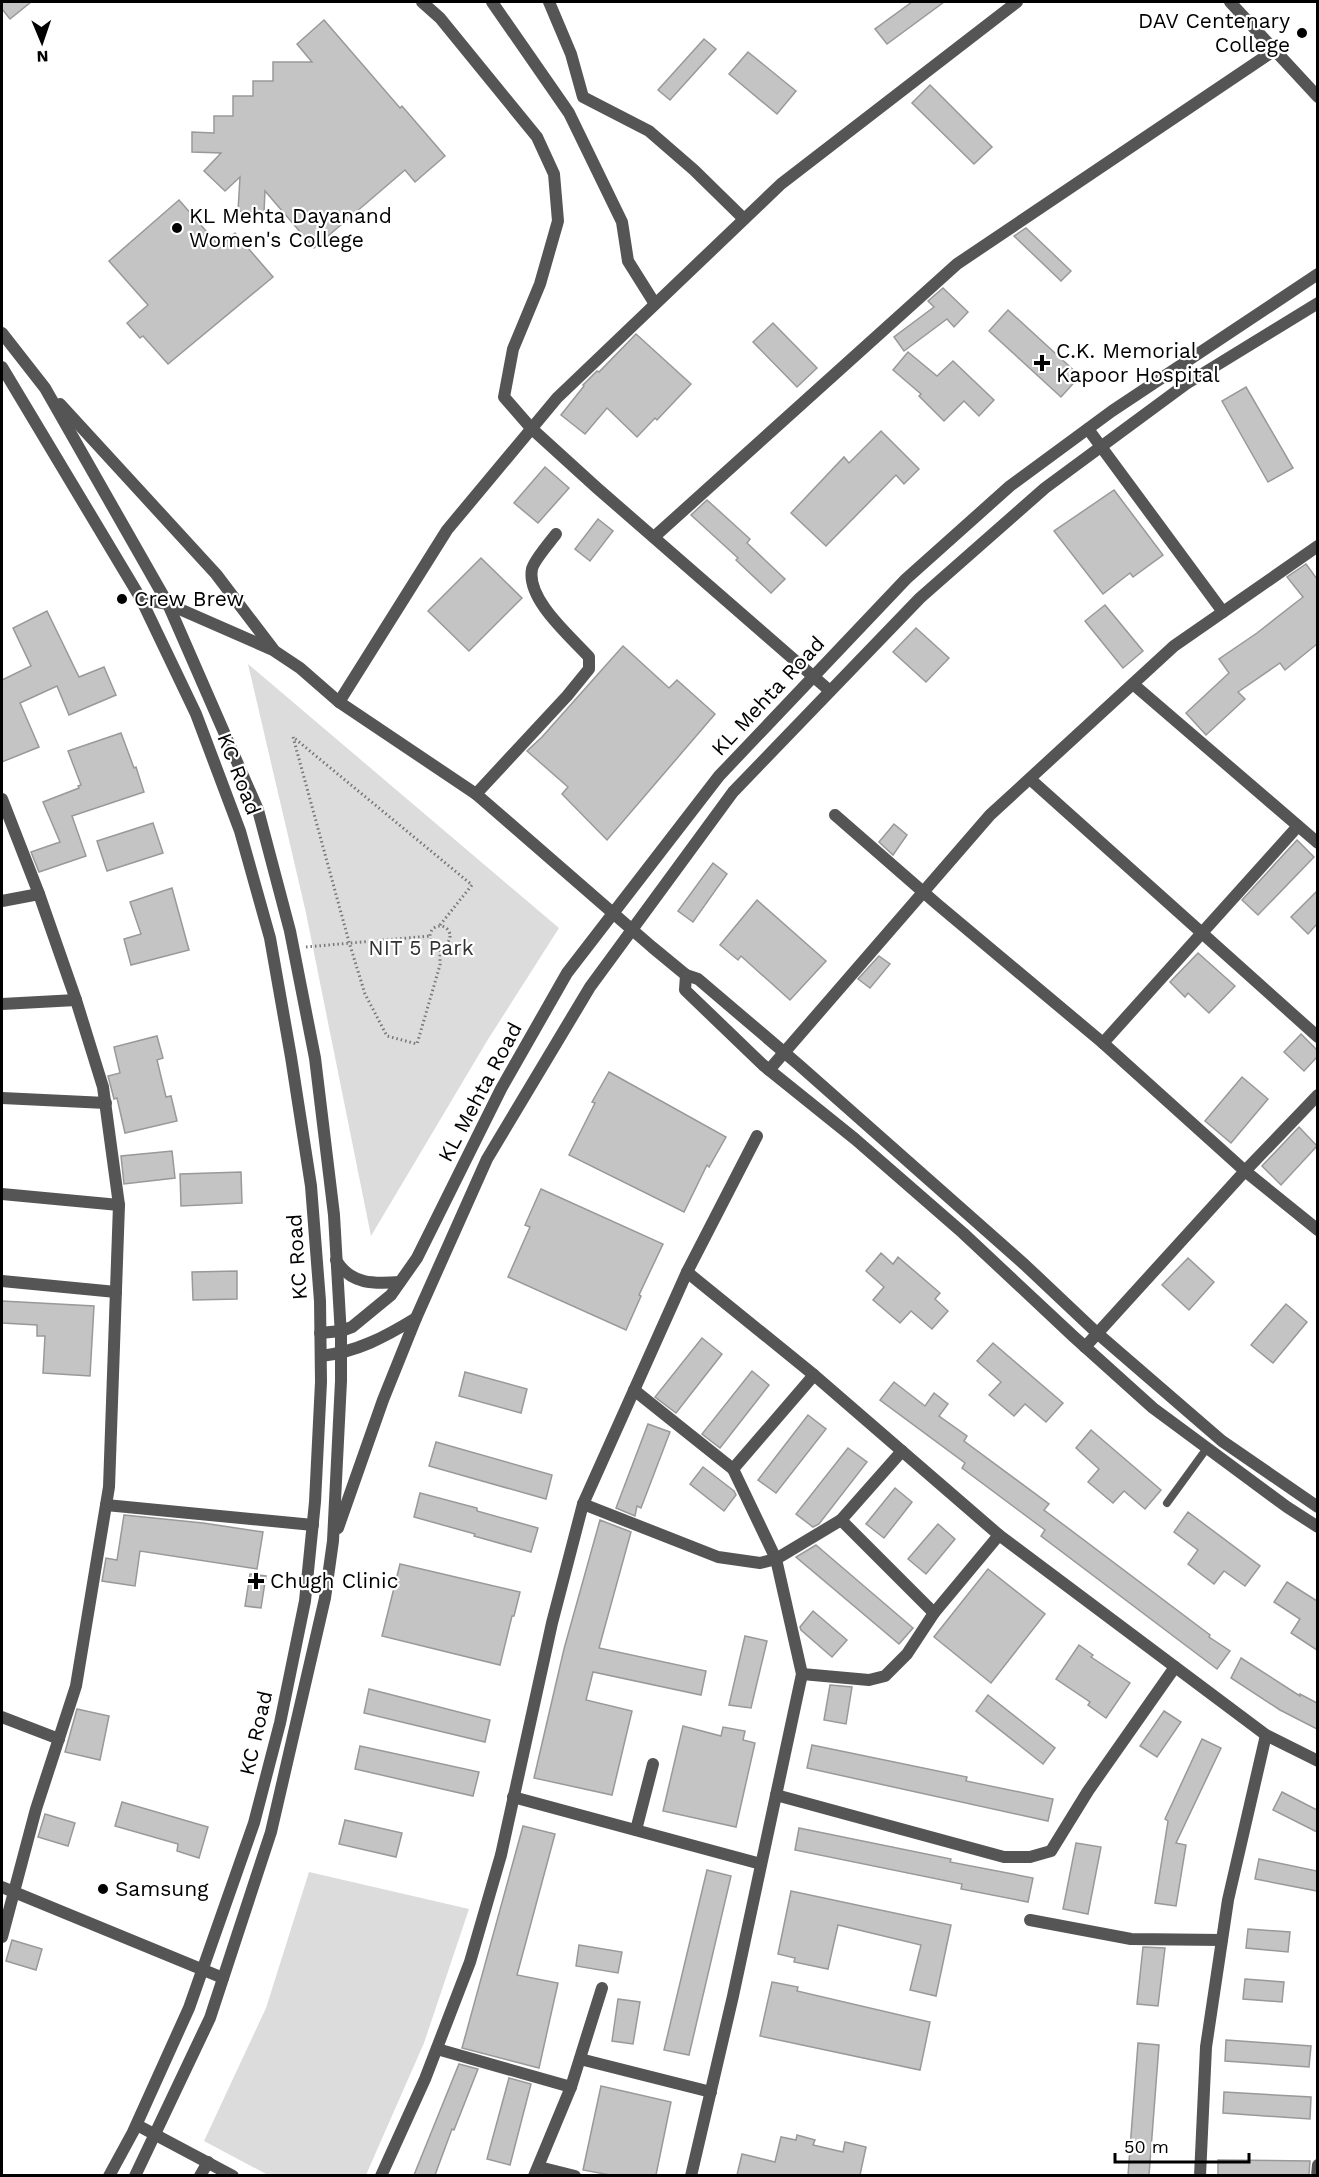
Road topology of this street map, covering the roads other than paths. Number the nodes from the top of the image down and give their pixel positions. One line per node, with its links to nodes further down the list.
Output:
1 (422, 2): 15 (street)
2 (492, 2): 11 (street)
3 (549, 2): 8 (street)
4 (1017, 2): 8 (street)
5 (1230, 2): 6 (street)
6 (1275, 50): 7 (street); 19 (street)
7 (1317, 97)
8 (744, 219): 11 (street)
9 (1317, 274): 16 (street, KL Mehta Road)
10 (1317, 303): 17 (street, KL Mehta Road)
11 (655, 304): 15 (street)
12 (2, 333): 14 (street)
13 (2, 367): 22 (street, KC Road)
14 (45, 388): 23 (street); 25 (street)
15 (531, 429): 19 (street); 29 (street)
16 (1088, 429): 17 (street); 26 (street, KL Mehta Road)
17 (1101, 446): 24 (street); 28 (street, KL Mehta Road)
18 (556, 534): 31 (street)
19 (654, 537): 26 (street)
20 (1313, 549): 21 (street); 24 (street)
21 (1317, 564)
22 (141, 599): 23 (street); 64 (street, KC Road)
23 (168, 604): 25 (street); 57 (street)
24 (1223, 612): 27 (street)
25 (273, 650): 29 (street)
26 (813, 677): 28 (street); 39 (street, KL Mehta Road)
27 (1133, 684): 30 (street); 34 (street)
28 (830, 692): 40 (street, KL Mehta Road)
29 (339, 702): 31 (street)
30 (1030, 779): 36 (street); 41 (street)
31 (476, 794): 39 (street)
32 (2, 799): 37 (street)
33 (835, 815): 36 (street)
34 (1298, 826): 35 (street); 41 (street)
35 (1317, 843)
36 (922, 891): 46 (street); 47 (street)
37 (39, 894): 38 (street); 43 (street)
38 (2, 901)
39 (613, 914): 40 (street); 60 (street, KL Mehta Road)
40 (632, 930): 42 (street); 62 (street, KL Mehta Road)
41 (1202, 933): 45 (street); 46 (street)
42 (686, 975): 47 (street); 48 (street)
43 (76, 1000): 44 (street); 51 (street)
44 (2, 1004)
45 (1317, 1037)
46 (1103, 1043): 53 (street)
47 (783, 1053): 48 (street); 65 (street)
48 (769, 1070): 66 (street)
49 (1317, 1095): 53 (street)
50 (2, 1098): 51 (street)
51 (106, 1103): 55 (street)
52 (757, 1136): 58 (street)
53 (1245, 1171): 56 (street); 65 (street)
54 (2, 1194): 55 (street)
55 (119, 1205): 61 (street)
56 (1317, 1230)
57 (335, 1259): 60 (street); 63 (street)
58 (687, 1272): 69 (street); 70 (street)
59 (2, 1281): 61 (street)
60 (399, 1282): 63 (street, KL Mehta Road)
61 (116, 1292): 76 (street)
62 (417, 1318): 67 (street); 82 (street, KL Mehta Road)
63 (341, 1331): 64 (street, KL Mehta Road); 67 (street)
64 (320, 1333): 68 (street, KC Road)
65 (1098, 1333): 66 (street); 77 (street)
66 (1085, 1347): 71 (street)
67 (341, 1354): 68 (street); 82 (street)
68 (321, 1356): 79 (street, KC Road)
69 (814, 1375): 72 (street); 73 (street)
70 (634, 1390): 73 (street); 75 (street)
71 (1207, 1448): 74 (lane); 80 (street)
72 (902, 1451): 78 (street); 81 (street)
73 (733, 1469): 83 (street)
74 (1167, 1503)
75 (583, 1504): 83 (street); 93 (street)
76 (106, 1505): 79 (street); 89 (street)
77 (1317, 1507)
78 (841, 1520): 83 (street); 84 (street)
79 (312, 1525): 101 (street, KC Road)
80 (1317, 1527)
81 (999, 1535): 84 (street); 85 (street)
82 (333, 1541): 102 (street)
83 (776, 1559): 86 (street)
84 (934, 1613): 86 (street)
85 (1175, 1667): 88 (street); 92 (street)
86 (802, 1674): 92 (street)
87 (2, 1717): 89 (street)
88 (1266, 1735): 90 (street); 100 (street)
89 (58, 1739): 97 (street)
90 (1317, 1761)
91 (653, 1764): 94 (street)
92 (776, 1795): 95 (street)
93 (513, 1797): 94 (street); 104 (street)
94 (636, 1830): 95 (street)
95 (762, 1864): 107 (street)
96 (2, 1887): 97 (street)
97 (15, 1892): 99 (street); 101 (street)
98 (1030, 1920): 100 (street)
99 (2, 1937)
100 (1222, 1940): 120 (street)
101 (203, 1969): 102 (street); 108 (street, KC Road)
102 (224, 1978): 109 (street)
103 (602, 1988): 105 (street)
104 (437, 2049): 106 (street); 117 (street)
105 (580, 2059): 106 (street); 107 (street)
106 (571, 2087): 112 (street)
107 (711, 2092): 119 (street)
108 (137, 2125): 109 (street); 113 (street, KC Road)
109 (155, 2134): 110 (street); 114 (street)
110 (208, 2162): 115 (street); 116 (street)
111 (1317, 2165): 121 (street)
112 (536, 2171): 118 (street)
113 (109, 2175)
114 (135, 2175)
115 (200, 2175)
116 (233, 2175)
117 (381, 2175)
118 (576, 2175)
119 (691, 2175)
120 (1200, 2175)
121 (1317, 2175)

